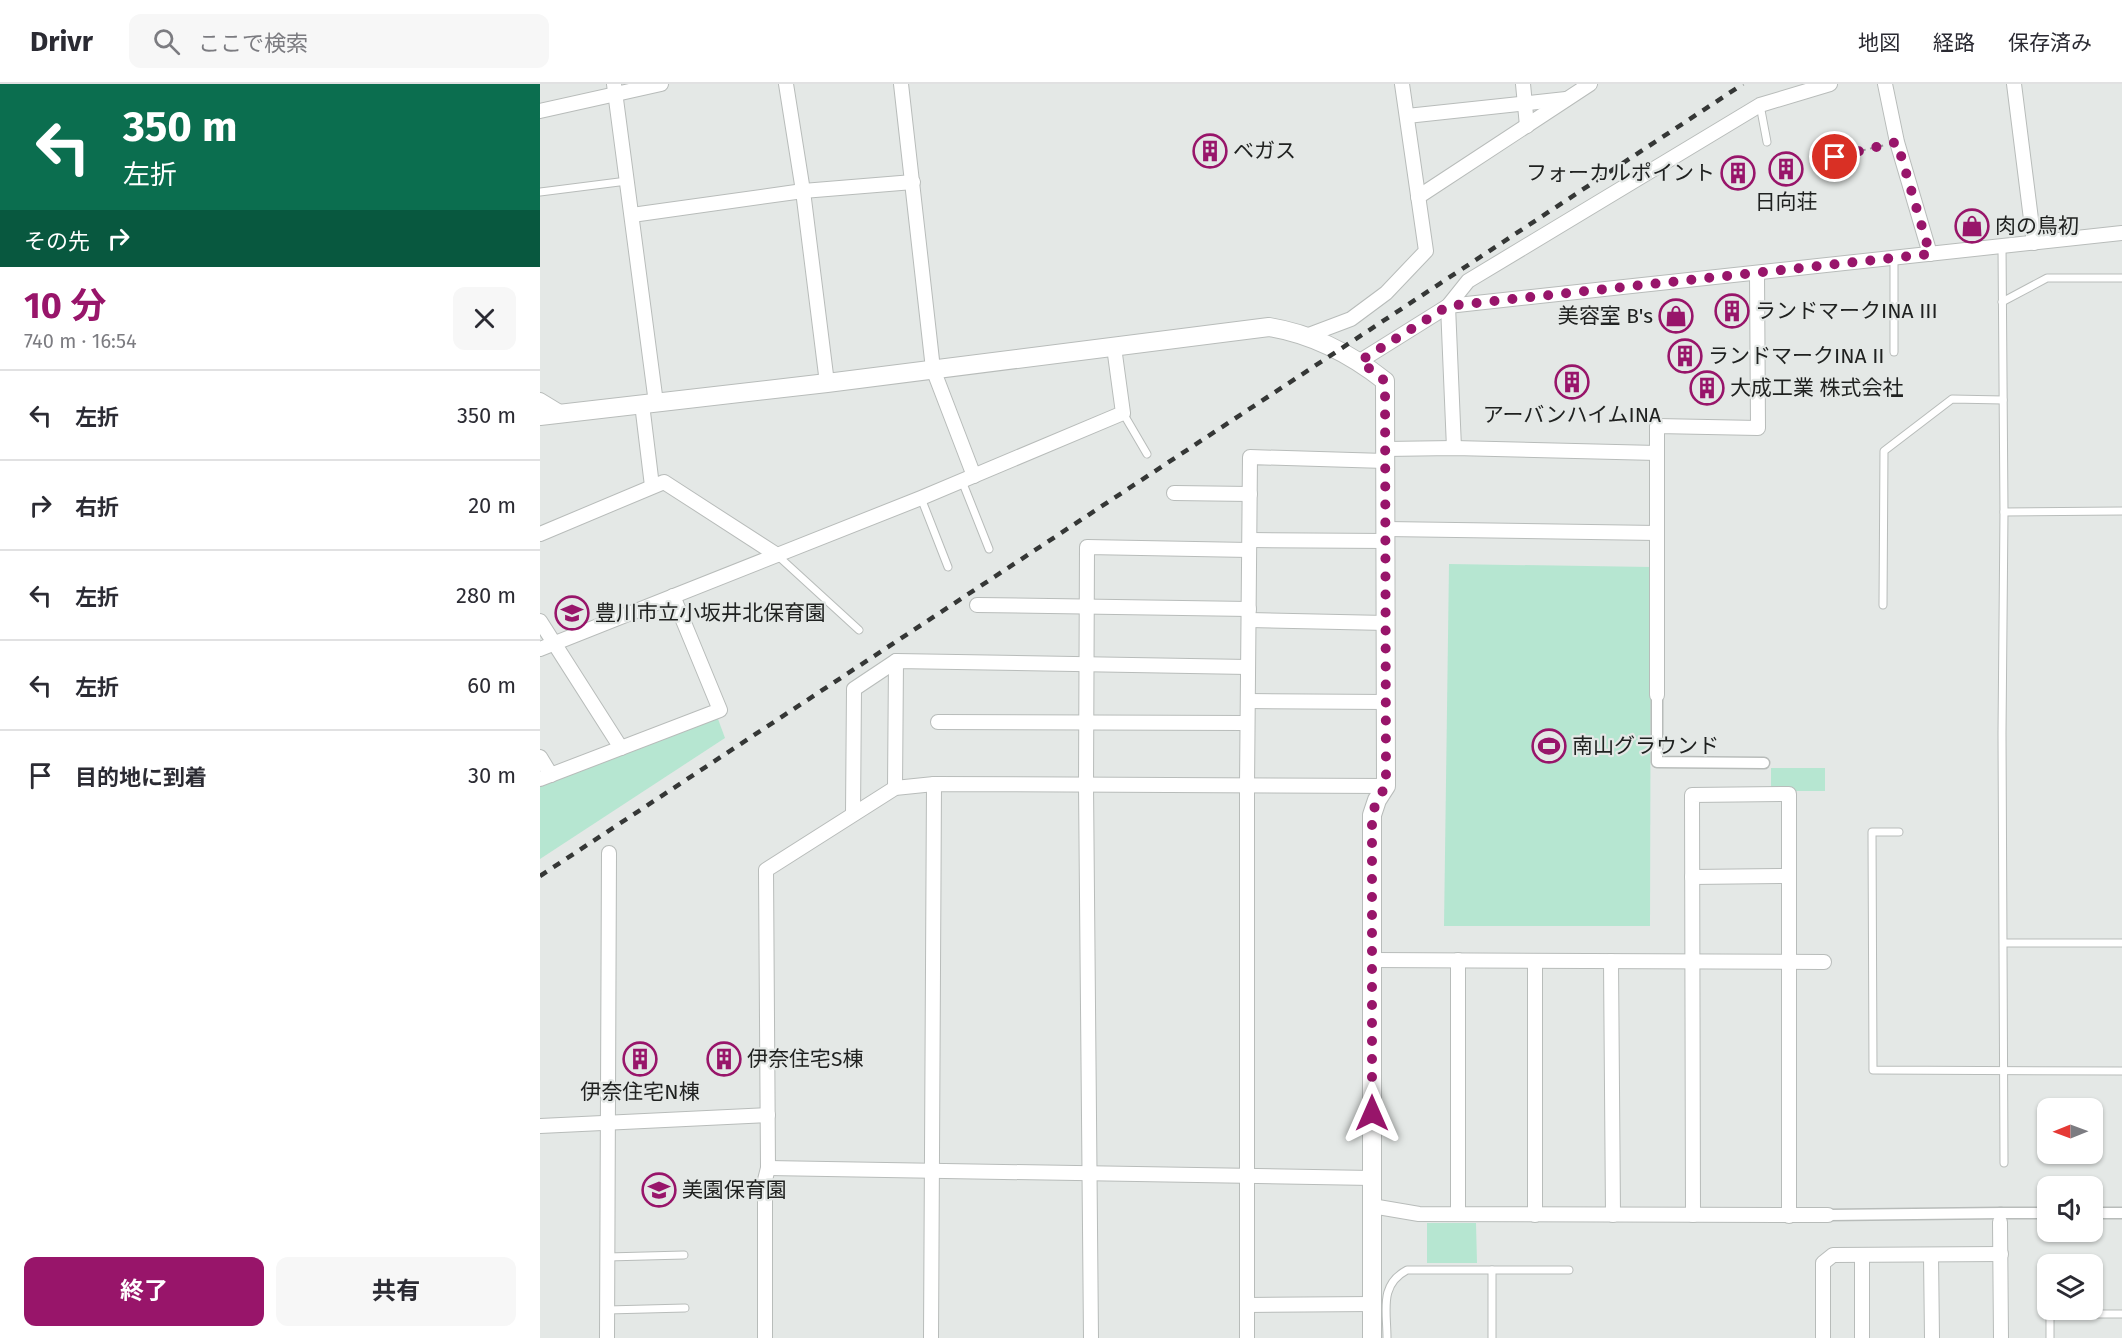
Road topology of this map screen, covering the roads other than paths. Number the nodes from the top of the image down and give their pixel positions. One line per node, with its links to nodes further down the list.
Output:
1 (661, 84): 10 (street)
2 (786, 84): 21 (street)
3 (901, 84): 19 (street)
4 (1402, 84): 15 (street)
5 (1523, 84): 12 (street)
6 (1590, 84): 11 (street)
7 (1830, 84): 13 (street)
8 (1885, 84): 27 (street)
9 (2014, 84): 25 (street)
10 (615, 89): 14 (street); 18 (street)
11 (1569, 98): 12 (street); 16 (street)
12 (1525, 103): 15 (street); 16 (street)
13 (1760, 105): 17 (lane); 32 (street)
14 (540, 111)
15 (1407, 116): 22 (street)
16 (1527, 126): 22 (street)
17 (1767, 142)
18 (627, 181): 20 (lane); 23 (street)
19 (913, 182): 21 (street); 37 (street)
20 (540, 192)
21 (803, 192): 23 (street); 38 (street)
22 (1418, 197): 33 (street)
23 (632, 215): 41 (street)
24 (2122, 233): 25 (street)
25 (2034, 243): 26 (street)
26 (2002, 246): 27 (street); 31 (lane)
27 (1930, 254): 28 (street)
28 (1894, 258): 29 (street); 35 (lane)
29 (1757, 274): 32 (street); 46 (street)
30 (2122, 278): 31 (lane)
31 (2002, 302): 40 (lane)
32 (1448, 306): 36 (street); 45 (street)
33 (1306, 336): 34 (street); 36 (street)
34 (1114, 347): 37 (street); 42 (street)
35 (1894, 352)
36 (1360, 361): 48 (street)
37 (933, 369): 38 (street); 49 (street)
38 (827, 383): 41 (street)
39 (540, 400): 43 (street)
40 (2003, 400): 55 (lane); 65 (lane)
41 (649, 404): 43 (street); 50 (street)
42 (1123, 413): 47 (lane); 49 (street)
43 (563, 414): 44 (street)
44 (540, 416)
45 (1454, 448): 46 (street); 48 (street)
46 (1657, 453): 56 (street)
47 (1147, 454)
48 (1385, 455): 52 (street); 58 (street)
49 (968, 478): 53 (street); 60 (lane)
50 (652, 486): 57 (street); 61 (street)
51 (1174, 493): 52 (street)
52 (1250, 494): 59 (street)
53 (921, 498): 61 (street); 62 (lane)
54 (2122, 511): 55 (lane)
55 (2004, 512): 96 (lane)
56 (1657, 533): 58 (street); 76 (street)
57 (540, 534)
58 (1386, 535): 59 (street); 69 (street)
59 (1249, 545): 66 (street); 67 (street)
60 (989, 549)
61 (777, 555): 63 (street); 70 (lane)
62 (948, 567)
63 (673, 596): 71 (street); 82 (street)
64 (977, 605): 66 (street)
65 (1883, 605)
66 (1087, 606): 67 (street); 74 (street)
67 (1249, 614): 69 (street); 75 (street)
68 (540, 621): 71 (street)
69 (1386, 623): 78 (street)
70 (859, 630)
71 (554, 644): 72 (street); 82 (street)
72 (540, 649)
73 (896, 661): 74 (street); 90 (street); 91 (street)
74 (1087, 664): 75 (street); 80 (street)
75 (1248, 667): 77 (street)
76 (1657, 695): 84 (street)
77 (1248, 700): 78 (street); 81 (street)
78 (1386, 702): 89 (street)
79 (938, 722): 80 (street)
80 (1086, 722): 81 (street); 87 (street)
81 (1247, 723): 88 (street)
82 (621, 748): 85 (street)
83 (540, 758): 85 (street)
84 (1764, 763)
85 (545, 777)
86 (934, 784): 87 (street); 90 (street); 112 (street)
87 (1086, 785): 88 (street); 113 (street)
88 (1247, 785): 89 (street); 114 (street)
89 (1386, 786): 98 (street)
90 (895, 788): 91 (street)
91 (853, 814): 107 (street)
92 (1899, 832): 106 (lane)
93 (609, 853): 108 (street)
94 (1789, 876): 95 (street); 95 (street); 103 (street)
95 (1692, 877): 102 (street)
96 (2004, 943): 97 (lane); 106 (lane)
97 (2122, 943)
98 (1372, 960): 99 (street); 115 (street)
99 (1458, 960): 100 (street); 119 (street)
100 (1535, 961): 101 (street); 121 (street)
101 (1611, 961): 102 (street); 122 (street)
102 (1693, 961): 103 (street); 123 (street)
103 (1789, 962): 104 (street); 125 (street)
104 (1824, 962)
105 (2122, 1071): 106 (lane)
106 (2004, 1072): 110 (lane)
107 (768, 1115): 108 (street); 111 (street)
108 (607, 1122): 109 (street); 131 (street)
109 (540, 1126)
110 (2004, 1163)
111 (768, 1168): 112 (street); 140 (street)
112 (932, 1171): 113 (street); 141 (street)
113 (1090, 1174): 114 (street); 142 (street)
114 (1247, 1176): 115 (street); 135 (street)
115 (1372, 1178): 116 (street)
116 (1372, 1206): 119 (street); 134 (street)
117 (2103, 1213): 118 (street)
118 (2122, 1213)
119 (1458, 1214): 121 (street)
120 (2037, 1214): 126 (street)
121 (1535, 1215): 122 (street)
122 (1613, 1215): 123 (street)
123 (1692, 1215): 125 (street)
124 (1828, 1215): 125 (street); 126 (street)
125 (1789, 1216)
126 (2000, 1218): 127 (street)
127 (2001, 1254): 130 (street); 150 (street)
128 (684, 1255): 131 (lane)
129 (1862, 1255): 130 (street); 147 (street); 148 (street)
130 (1931, 1255): 149 (street)
131 (607, 1257): 137 (street)
132 (1492, 1270): 133 (lane); 145 (lane); 146 (lane)
133 (1569, 1270)
134 (1372, 1304): 135 (street); 144 (street)
135 (1247, 1305): 143 (street)
136 (685, 1308): 137 (lane)
137 (607, 1310): 139 (street)
138 (2122, 1314): 151 (lane)
139 (607, 1338)
140 (765, 1338)
141 (931, 1338)
142 (1090, 1338)
143 (1247, 1338)
144 (1372, 1338)
145 (1387, 1338)
146 (1492, 1338)
147 (1823, 1338)
148 (1862, 1338)
149 (1932, 1338)
150 (2001, 1338)
151 (2050, 1338)

